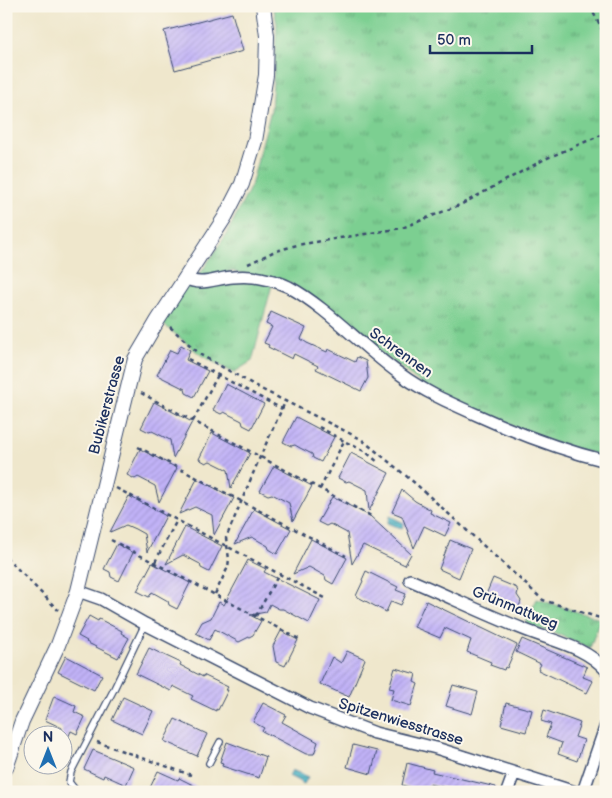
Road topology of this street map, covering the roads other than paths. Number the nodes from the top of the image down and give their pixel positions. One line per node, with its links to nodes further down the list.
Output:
1 (263, 6): 2 (street, Bubikerstrasse)
2 (185, 278): 3 (street, Schrennen); 5 (street, Bubikerstrasse)
3 (606, 461)
4 (410, 580): 7 (street, Grünmattweg)
5 (78, 591): 6 (street, Spitzenwiesstrasse); 11 (street, Bubikerstrasse)
6 (145, 624): 12 (street, Spitzenwiesstrasse); 13 (lane)
7 (606, 670)
8 (606, 725): 16 (street)
9 (220, 742): 10 (lane)
10 (209, 763)
11 (6, 768)
12 (514, 773): 14 (street); 15 (street, Spitzenwiesstrasse)
13 (77, 792)
14 (508, 792)
15 (575, 792)
16 (582, 792)

